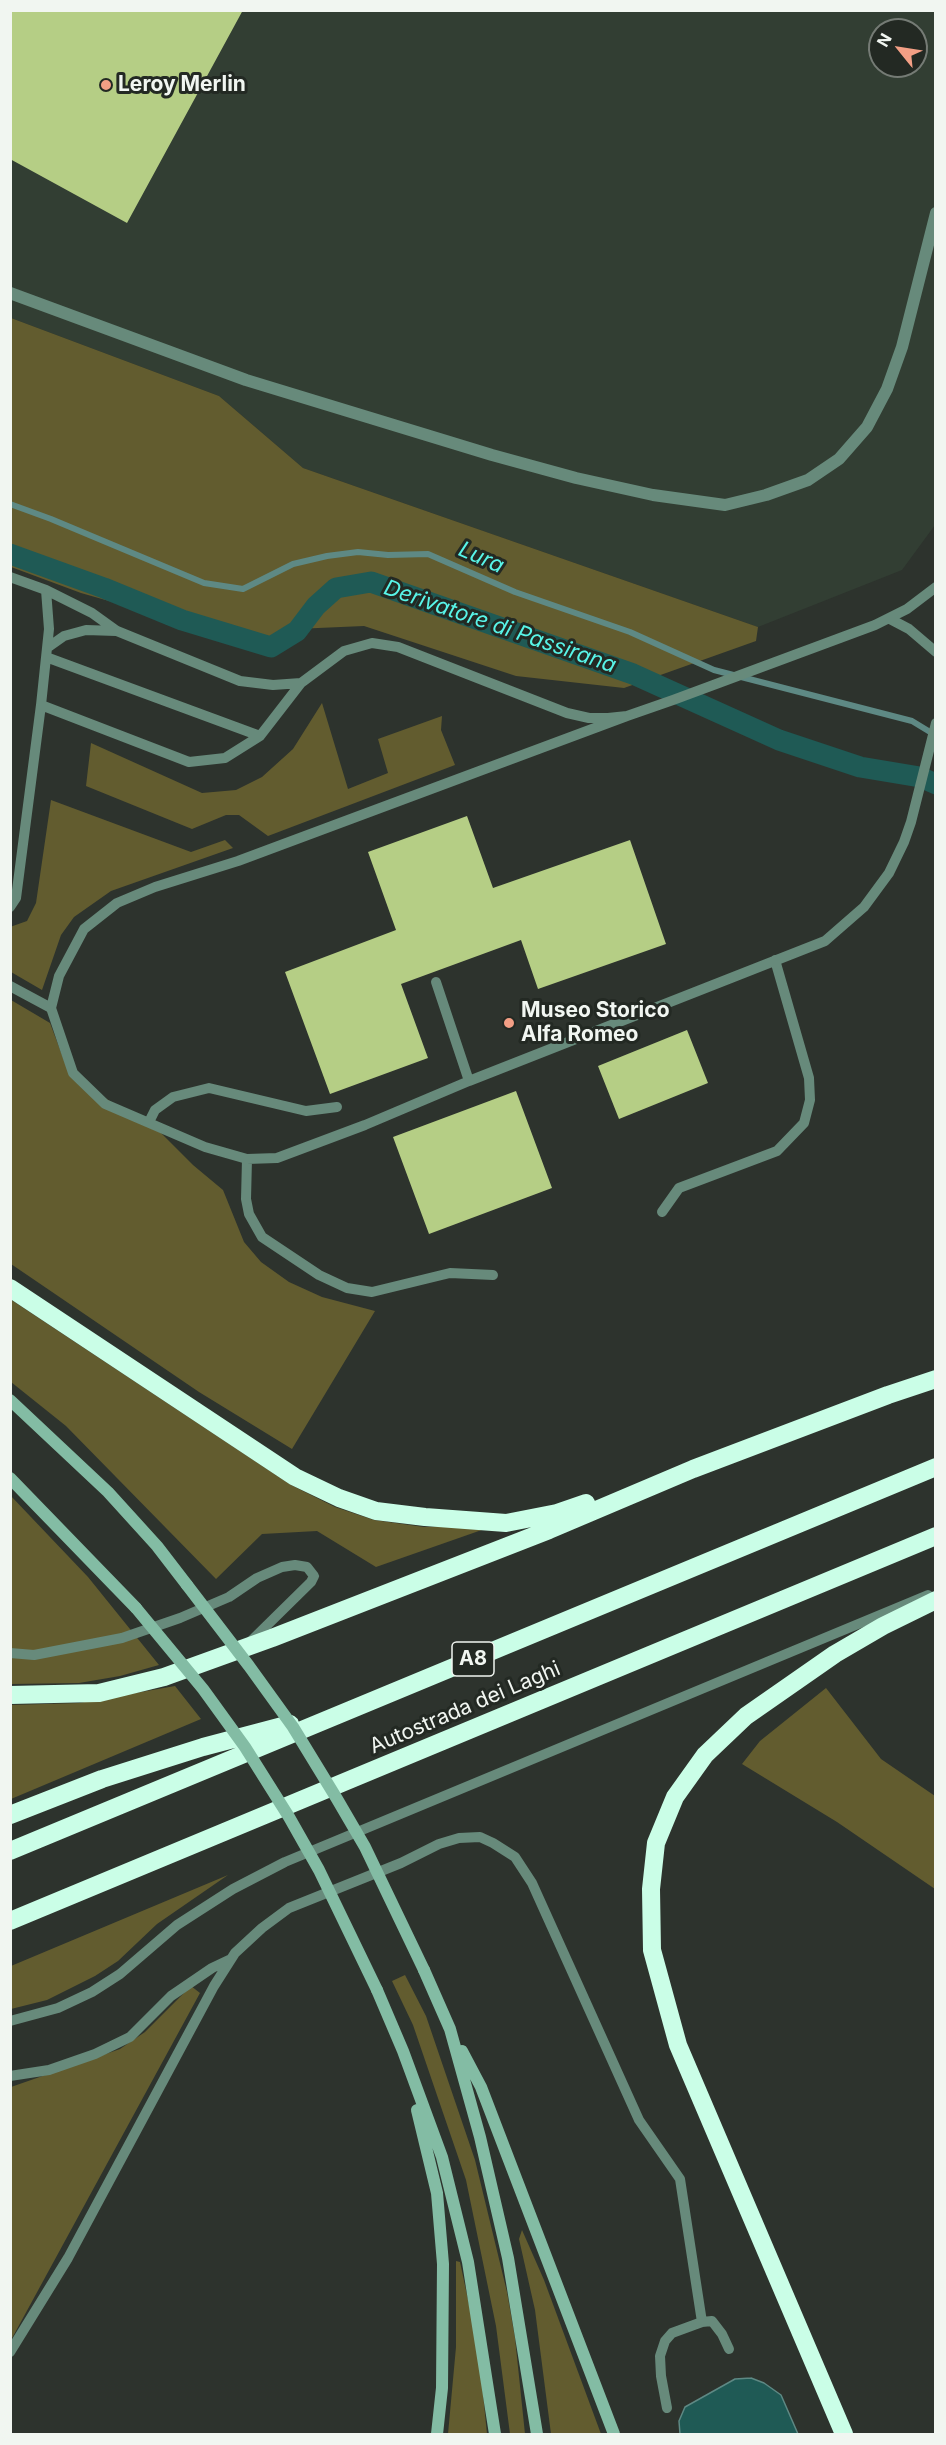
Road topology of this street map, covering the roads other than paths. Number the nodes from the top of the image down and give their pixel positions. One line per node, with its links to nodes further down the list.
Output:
1 (936, 213): 2 (street)
2 (10, 293)
3 (10, 577): 5 (lane)
4 (936, 587): 6 (lane)
5 (46, 590): 7 (lane); 8 (lane)
6 (890, 619): 9 (lane); 12 (lane)
7 (117, 631): 8 (lane); 10 (lane)
8 (46, 652): 11 (lane); 14 (lane)
9 (936, 652)
10 (301, 683): 12 (lane); 14 (lane)
11 (41, 705): 14 (lane); 15 (lane)
12 (627, 716): 19 (lane)
13 (936, 723): 16 (lane)
14 (260, 736)
15 (10, 907)
16 (776, 960): 20 (lane); 24 (lane)
17 (436, 982): 20 (lane)
18 (10, 986): 19 (lane)
19 (51, 1008): 22 (lane)
20 (469, 1081): 23 (lane)
21 (337, 1107): 22 (lane)
22 (148, 1122): 23 (lane)
23 (247, 1159): 25 (lane)
24 (662, 1212)
25 (494, 1275)
26 (10, 1288): 30 (highway)
27 (936, 1379): 30 (highway)
28 (10, 1400): 44 (main road, bridge)
29 (936, 1467): 38 (highway, Autostrada dei Laghi / A8)
30 (693, 1469): 35 (highway)
31 (10, 1478): 45 (main road, bridge)
32 (936, 1536): 41 (highway, Autostrada dei Laghi)
33 (936, 1593): 43 (lane)
34 (936, 1600): 55 (highway)
35 (246, 1647): 36 (lane); 37 (highway)
36 (10, 1653)
37 (10, 1695)
38 (356, 1707): 39 (highway); 40 (highway, Autostrada dei Laghi / A8)
39 (10, 1815)
40 (10, 1851)
41 (10, 1921)
42 (231, 1959): 46 (lane); 47 (lane); 49 (lane)
43 (10, 2021)
44 (450, 2029): 53 (main road); 54 (main road)
45 (403, 2051): 51 (main road); 52 (main road)
46 (10, 2076)
47 (702, 2322): 48 (lane); 50 (lane)
48 (729, 2349)
49 (10, 2352)
50 (667, 2408)
51 (437, 2434)
52 (495, 2434)
53 (537, 2434)
54 (614, 2434)
55 (844, 2434)

